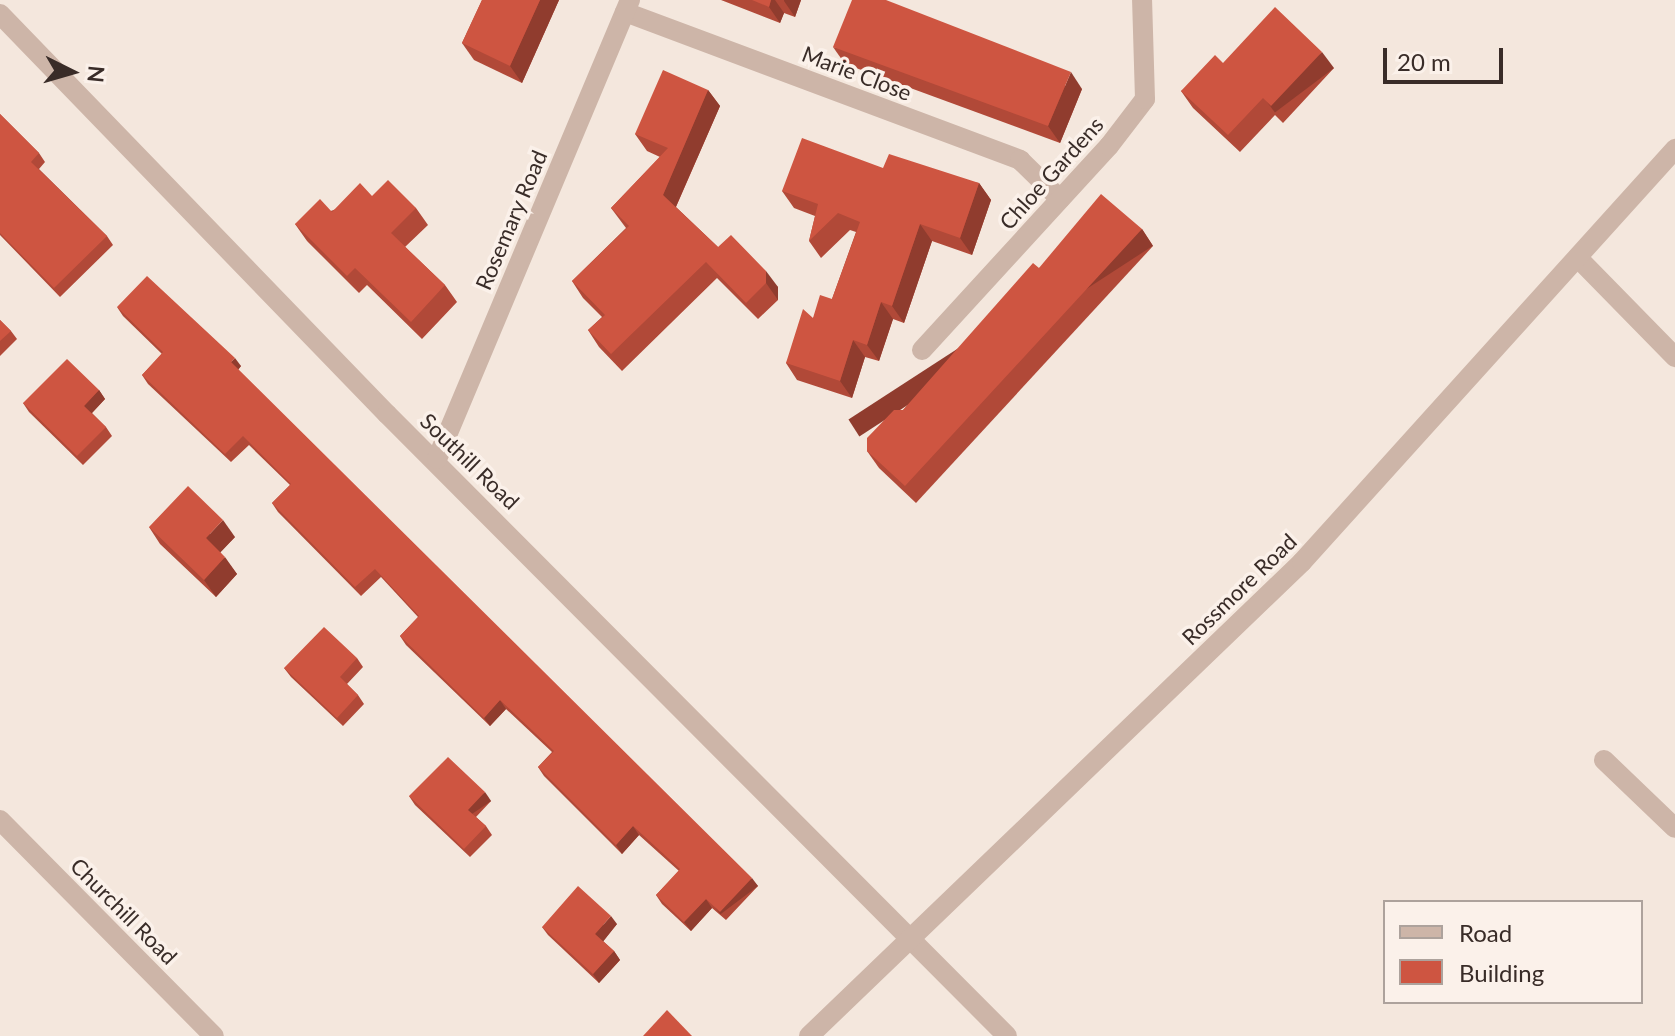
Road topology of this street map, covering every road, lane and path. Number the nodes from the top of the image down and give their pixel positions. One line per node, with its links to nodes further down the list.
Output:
1 (1142, 0): 5 (street, Chloe Gardens)
2 (628, 6): 5 (street, Marie Close); 9 (street, Rosemary Road)
3 (0, 14): 9 (street, Southill Road)
4 (1675, 149): 6 (street, Rossmore Road)
5 (1060, 199): 7 (street, Chloe Gardens)
6 (1578, 258): 8 (street); 13 (street, Rossmore Road)
7 (922, 350)
8 (1675, 357)
9 (437, 459): 13 (street, Southill Road)
10 (1604, 760): 12 (street)
11 (0, 820): 14 (street, Churchill Road)
12 (1675, 828)
13 (910, 938): 15 (street, Rossmore Road); 16 (street, Southill Road)
14 (201, 1031)
15 (809, 1036)
16 (1007, 1036)

